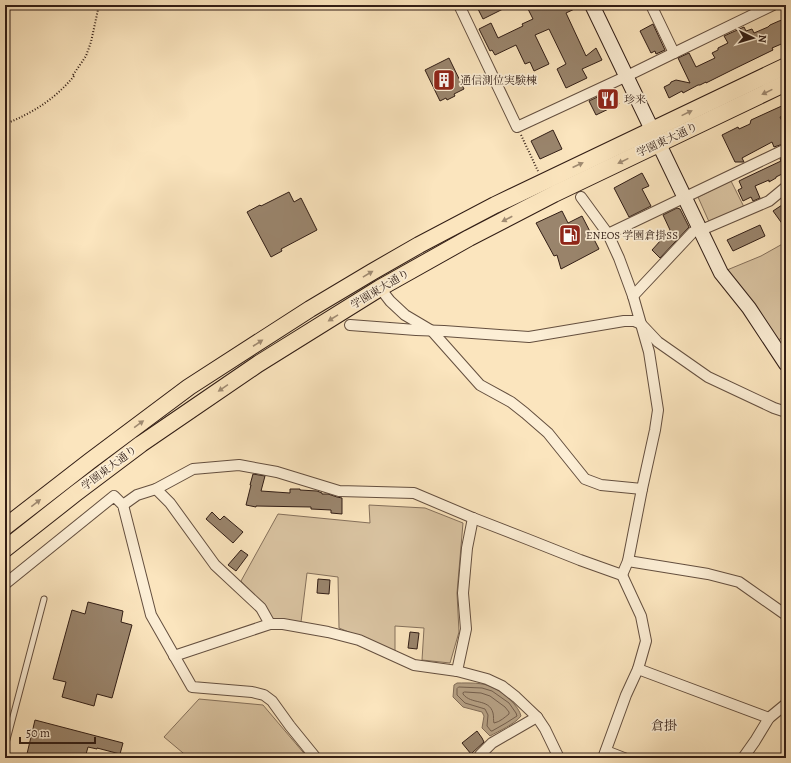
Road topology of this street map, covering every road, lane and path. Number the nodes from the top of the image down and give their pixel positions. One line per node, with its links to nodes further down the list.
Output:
1 (99, 5): 10 (path)
2 (459, 5): 11 (street)
3 (592, 5): 8 (street)
4 (651, 5): 6 (street)
5 (774, 5): 6 (street)
6 (674, 52): 8 (street)
7 (786, 66): 12 (main road, 学園東大通り, one-way to 7)
8 (627, 76): 11 (street); 12 (street)
9 (786, 83): 12 (main road, 学園東大通り, one-way to 12)
10 (5, 124)
11 (517, 127): 14 (path)
12 (655, 137): 14 (main road, 学園東大通り, one-way to 12); 17 (street); 20 (main road, 学園東大通り, one-way to 20)
13 (786, 149): 17 (street)
14 (543, 181): 31 (main road, 学園東大通り, one-way to 14)
15 (786, 188): 18 (street)
16 (581, 197): 19 (street)
17 (684, 197): 18 (street); 19 (street)
18 (700, 230): 21 (street); 25 (street)
19 (608, 234): 21 (street)
20 (380, 288): 24 (street); 32 (main road, 学園東大通り, one-way to 32)
21 (633, 296): 22 (street)
22 (641, 324): 24 (street); 26 (street); 28 (street)
23 (350, 325): 24 (street)
24 (432, 331): 28 (street)
25 (786, 364)
26 (786, 412)
27 (156, 489): 29 (street); 30 (street); 38 (street)
28 (642, 489): 33 (street)
29 (123, 505): 35 (street); 39 (street)
30 (473, 518): 34 (street); 41 (street)
31 (5, 527)
32 (5, 548)
33 (628, 561): 34 (street); 37 (street)
34 (622, 575): 40 (street)
35 (5, 584)
36 (44, 599): 45 (lane)
37 (786, 616)
38 (270, 624): 39 (street); 41 (street)
39 (174, 656): 47 (street)
40 (638, 669): 44 (street); 46 (street)
41 (457, 671): 43 (street)
42 (786, 704): 44 (street)
43 (537, 717): 48 (street); 49 (street)
44 (769, 718): 51 (street)
45 (5, 748)
46 (604, 755): 50 (street)
47 (316, 758)
48 (480, 758)
49 (559, 758)
50 (624, 758)
51 (743, 758)

